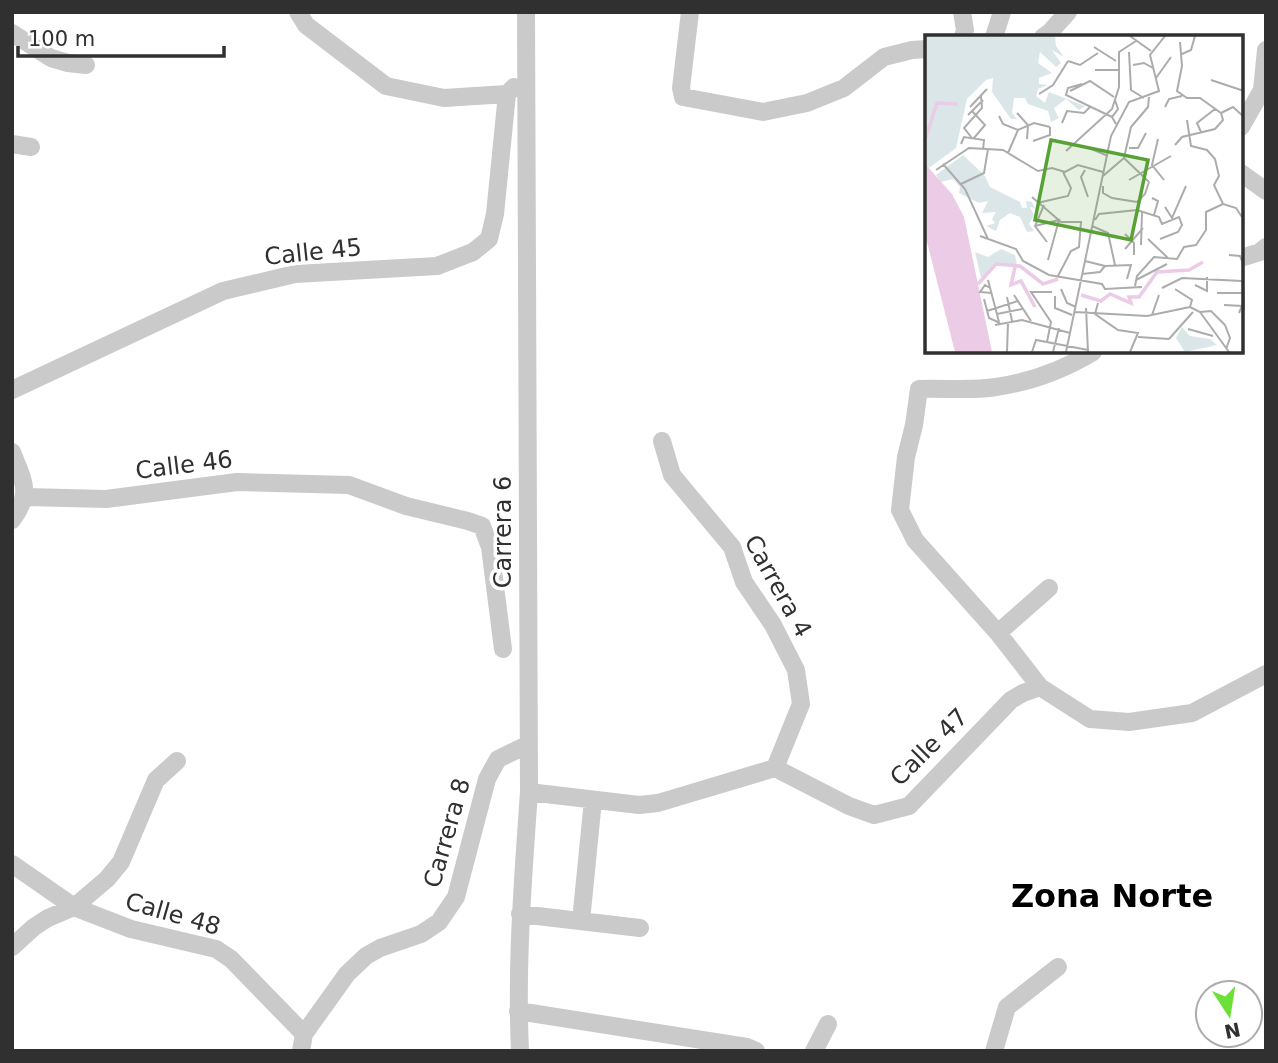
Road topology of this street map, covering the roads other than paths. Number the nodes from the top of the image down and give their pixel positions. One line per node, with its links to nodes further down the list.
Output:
1 (298, 12): 16 (street)
2 (526, 12): 14 (street, Carrera 6)
3 (691, 12): 11 (street)
4 (962, 12): 8 (street)
5 (1002, 12): 9 (street)
6 (1068, 12): 10 (street)
7 (12, 33): 13 (street)
8 (964, 35)
9 (995, 35)
10 (1046, 35)
11 (925, 49)
12 (1266, 50): 15 (street)
13 (86, 65)
14 (526, 74): 16 (street); 35 (street, Carrera 6)
15 (1264, 92): 17 (street)
16 (507, 94): 25 (street, Calle 45)
17 (1243, 124)
18 (12, 144): 19 (street)
19 (32, 146)
20 (1243, 174): 21 (street)
21 (1266, 191)
22 (1266, 247): 23 (street)
23 (1243, 257)
24 (1090, 354): 31 (street)
25 (12, 390)
26 (662, 441): 37 (street, Carrera 4)
27 (12, 452): 28 (street)
28 (26, 497): 29 (street); 32 (street, Calle 46)
29 (12, 520)
30 (1049, 588): 31 (street)
31 (998, 633): 34 (street)
32 (503, 649)
33 (1266, 674): 34 (street)
34 (1040, 687): 37 (street, Calle 47)
35 (529, 744): 38 (street, Carrera 6); 49 (street, Carrera 8)
36 (177, 761): 41 (street)
37 (775, 768): 39 (street)
38 (529, 792): 39 (street); 43 (street, Carrera 6)
39 (593, 800): 42 (street)
40 (12, 864): 41 (street, Calle 48)
41 (74, 907): 45 (street); 49 (street, Calle 48)
42 (582, 911)
43 (520, 914): 44 (street); 47 (street, Carrera 6)
44 (640, 929)
45 (12, 947)
46 (1059, 967): 53 (street)
47 (518, 1010): 50 (street, Carrera 6); 51 (street)
48 (828, 1024): 52 (street)
49 (302, 1042)
50 (520, 1051)
51 (756, 1051)
52 (814, 1051)
53 (994, 1051)

